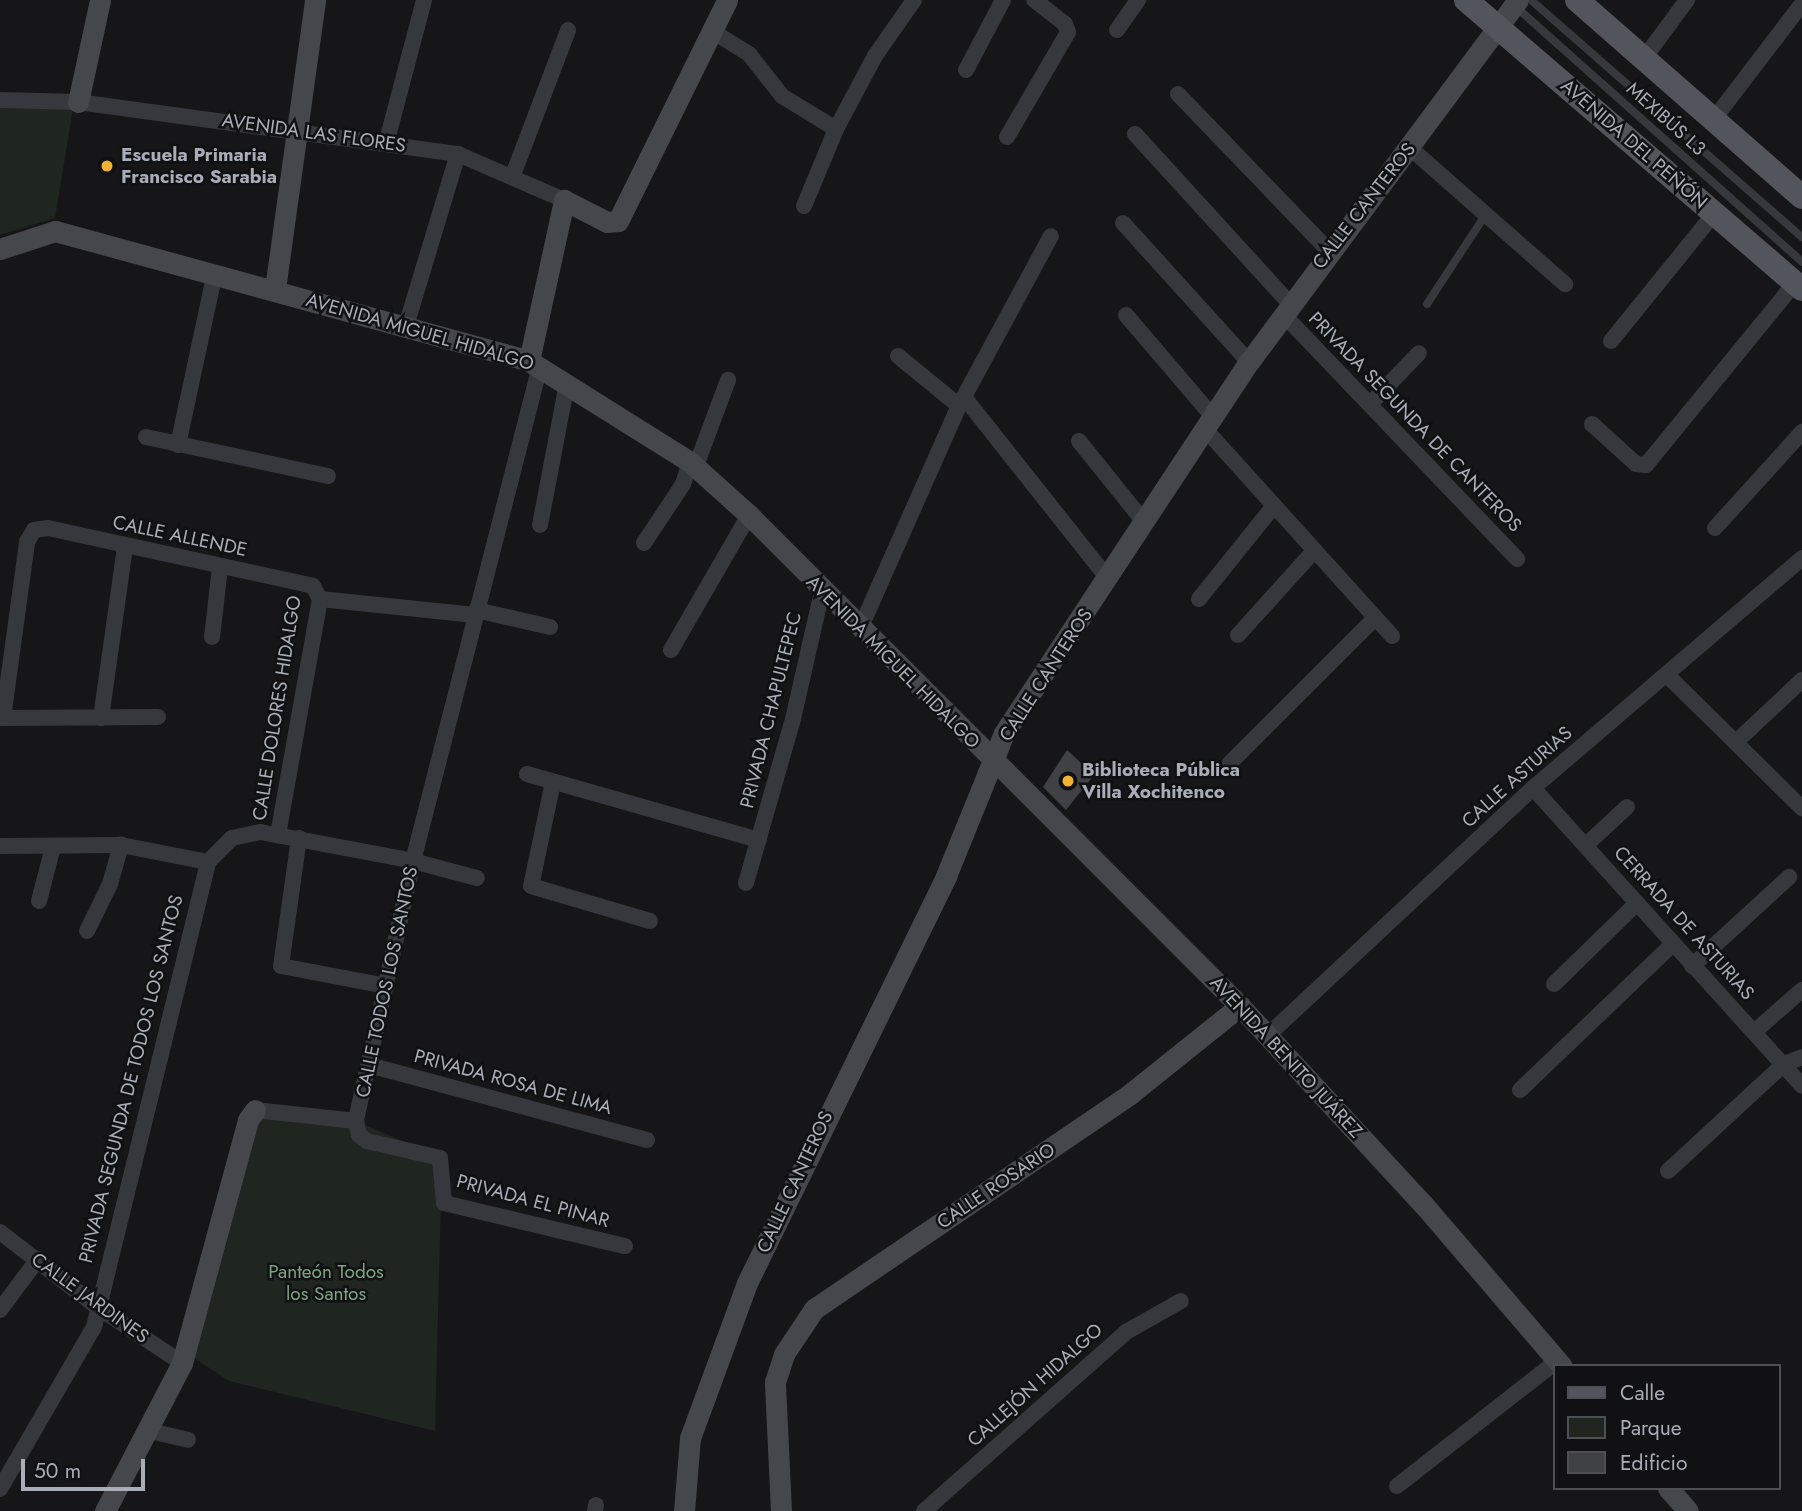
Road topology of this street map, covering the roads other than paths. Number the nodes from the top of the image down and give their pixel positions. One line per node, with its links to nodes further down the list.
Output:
1 (100, 0): 22 (street)
2 (315, 0): 24 (street)
3 (424, 0): 28 (street)
4 (727, 0): 17 (street)
5 (914, 0): 25 (street)
6 (1003, 0): 19 (street)
7 (1034, 0): 27 (street)
8 (1138, 0): 16 (street)
9 (1577, 0): 18 (main road)
10 (1687, 0): 18 (street)
11 (1518, 1): 14 (street, CALLE CANTEROS); 39 (lane, MEXIBÚS L3); 43 (lane, MEXIBÚS L3)
12 (1473, 2): 14 (main road, AVENIDA DEL PEÑÓN)
13 (1802, 4): 23 (street)
14 (1500, 28): 29 (street, CALLE CANTEROS); 36 (main road, AVENIDA DEL PEÑÓN)
15 (568, 30): 31 (street)
16 (1117, 30)
17 (712, 31): 25 (street); 33 (street, AVENIDA LAS FLORES)
18 (1645, 57): 23 (main road)
19 (965, 70)
20 (1178, 94): 41 (street)
21 (0, 100): 22 (street, AVENIDA LAS FLORES)
22 (78, 102): 24 (street, AVENIDA LAS FLORES)
23 (1714, 119): 32 (main road)
24 (296, 129): 28 (street, AVENIDA LAS FLORES); 45 (street)
25 (836, 129): 34 (street)
26 (1135, 134): 47 (street, PRIVADA SEGUNDA DE CANTEROS)
27 (1007, 136)
28 (386, 144): 30 (street, AVENIDA LAS FLORES)
29 (1409, 146): 35 (street); 41 (street, CALLE CANTEROS)
30 (458, 154): 31 (street, AVENIDA LAS FLORES); 49 (street)
31 (513, 174): 33 (street, AVENIDA LAS FLORES)
32 (1799, 188)
33 (564, 200): 54 (street)
34 (804, 206)
35 (1486, 214): 44 (street); 46 (lane)
36 (1714, 214): 43 (main road, AVENIDA DEL PEÑÓN); 50 (street)
37 (1123, 223): 53 (street)
38 (1051, 236): 57 (street)
39 (1802, 237)
40 (0, 249): 42 (street, AVENIDA MIGUEL HIDALGO)
41 (1328, 250): 47 (street, CALLE CANTEROS)
42 (215, 273): 45 (street, AVENIDA MIGUEL HIDALGO); 64 (street)
43 (1800, 278): 60 (street)
44 (1565, 284)
45 (275, 289): 49 (street, AVENIDA MIGUEL HIDALGO)
46 (1427, 304)
47 (1287, 309): 53 (street, CALLE CANTEROS); 58 (street, PRIVADA SEGUNDA DE CANTEROS)
48 (1126, 315): 59 (street)
49 (406, 326): 54 (street, AVENIDA MIGUEL HIDALGO)
50 (1611, 341)
51 (1419, 353): 58 (street)
52 (898, 356): 57 (street)
53 (1249, 362): 59 (street, CALLE CANTEROS)
54 (535, 364): 56 (street, AVENIDA MIGUEL HIDALGO); 83 (street, CALLE TODOS LOS SANTOS)
55 (728, 380): 65 (street)
56 (567, 383): 65 (street, AVENIDA MIGUEL HIDALGO); 70 (street)
57 (961, 401): 78 (street); 86 (street)
58 (1371, 403): 76 (street, PRIVADA SEGUNDA DE CANTEROS)
59 (1209, 423): 67 (street); 69 (street, CALLE CANTEROS)
60 (1592, 424)
61 (1802, 432): 71 (street)
62 (146, 438): 64 (street)
63 (1079, 441): 69 (street)
64 (178, 444): 66 (street)
65 (693, 464): 68 (street, AVENIDA MIGUEL HIDALGO); 72 (street)
66 (328, 476)
67 (1273, 507): 74 (street); 81 (street)
68 (749, 514): 79 (street, AVENIDA MIGUEL HIDALGO); 90 (street)
69 (1145, 523): 78 (street, CALLE CANTEROS)
70 (540, 525)
71 (1715, 528)
72 (644, 543)
73 (125, 547): 77 (street, CALLE ALLENDE); 82 (street, CALLE ALLENDE); 95 (street)
74 (1314, 551): 84 (street); 87 (street)
75 (1802, 558): 91 (street, CALLE ASTURIAS)
76 (1517, 559)
77 (220, 568): 80 (street, CALLE ALLENDE); 89 (street)
78 (1109, 580): 98 (street, CALLE CANTEROS)
79 (822, 591): 86 (street, AVENIDA MIGUEL HIDALGO); 106 (street, PRIVADA CHAPULTEPEC)
80 (318, 594): 83 (street, CALLE ALLENDE); 104 (street, CALLE DOLORES HIDALGO)
81 (1199, 599)
82 (8, 612): 94 (street)
83 (475, 612): 85 (street, CALLE ALLENDE); 111 (street, CALLE TODOS LOS SANTOS)
84 (1375, 618): 88 (street); 97 (street)
85 (550, 627)
86 (860, 629): 98 (street, AVENIDA MIGUEL HIDALGO)
87 (1238, 635)
88 (1392, 636)
89 (212, 637)
90 (671, 650)
91 (1667, 675): 96 (street); 101 (street, CALLE ASTURIAS)
92 (1802, 680): 96 (street)
93 (158, 717): 95 (street)
94 (1, 718): 95 (street)
95 (100, 718)
96 (1737, 741): 103 (street)
97 (1230, 763)
98 (993, 764): 125 (street, AVENIDA BENITO JUÁREZ); 152 (street, CALLE CANTEROS)
99 (527, 774): 100 (street, PRIVADA CHAPULTEPEC)
100 (553, 782): 106 (street, PRIVADA CHAPULTEPEC); 118 (street)
101 (1533, 788): 108 (street, CERRADA DE ASTURIAS); 127 (street, CALLE ASTURIAS)
102 (1627, 807): 108 (street)
103 (1802, 808)
104 (278, 835): 105 (street); 112 (street)
105 (299, 838): 111 (street); 123 (street)
106 (759, 839): 115 (street, PRIVADA CHAPULTEPEC)
107 (121, 845): 110 (street); 112 (street); 119 (street)
108 (1586, 845): 117 (street, CERRADA DE ASTURIAS)
109 (0, 846): 110 (street)
110 (53, 846): 116 (street)
111 (414, 861): 114 (street); 123 (street, CALLE TODOS LOS SANTOS)
112 (208, 862): 141 (street, PRIVADA SEGUNDA DE TODOS LOS SANTOS)
113 (1789, 877): 121 (street)
114 (477, 878)
115 (746, 883)
116 (39, 901)
117 (1636, 904): 120 (street, CERRADA DE ASTURIAS); 122 (street)
118 (650, 921)
119 (87, 931)
120 (1673, 944): 121 (street, CERRADA DE ASTURIAS); 132 (street)
121 (1692, 966): 126 (street, CERRADA DE ASTURIAS)
122 (1553, 984)
123 (387, 986): 130 (street, CALLE TODOS LOS SANTOS)
124 (1802, 990): 126 (street)
125 (1240, 1006): 127 (street, AVENIDA BENITO JUÁREZ); 153 (street, CALLE ROSARIO)
126 (1754, 1032): 129 (street, CERRADA DE ASTURIAS)
127 (1266, 1037): 144 (street, AVENIDA BENITO JUÁREZ)
128 (1802, 1057): 129 (street)
129 (1784, 1064): 131 (street, CERRADA DE ASTURIAS); 136 (street)
130 (369, 1065): 134 (street, CALLE TODOS LOS SANTOS); 135 (street, PRIVADA ROSA DE LIMA)
131 (1802, 1086)
132 (1520, 1090)
133 (255, 1110): 134 (street, CALLE TODOS LOS SANTOS); 143 (street, CALLE TODOS LOS SANTOS)
134 (356, 1121): 138 (street, PRIVADA EL PINAR)
135 (647, 1140)
136 (1668, 1171)
137 (0, 1231): 139 (street, CALLE JARDINES)
138 (625, 1246)
139 (38, 1259): 141 (street, CALLE JARDINES); 142 (street)
140 (1181, 1301): 154 (street, CALLEJÓN HIDALGO)
141 (96, 1306): 143 (street, CALLE JARDINES); 149 (street, PRIVADA SEGUNDA DE TODOS LOS SANTOS)
142 (0, 1310)
143 (182, 1363): 146 (street, CALLE TODOS LOS SANTOS)
144 (1560, 1363)
145 (1554, 1368): 148 (street)
146 (149, 1431): 147 (street); 151 (street, CALLE TODOS LOS SANTOS)
147 (188, 1440)
148 (1397, 1486)
149 (0, 1489)
150 (1670, 1490): 155 (street)
151 (105, 1511)
152 (684, 1511)
153 (781, 1511)
154 (925, 1511)
155 (1688, 1511)

